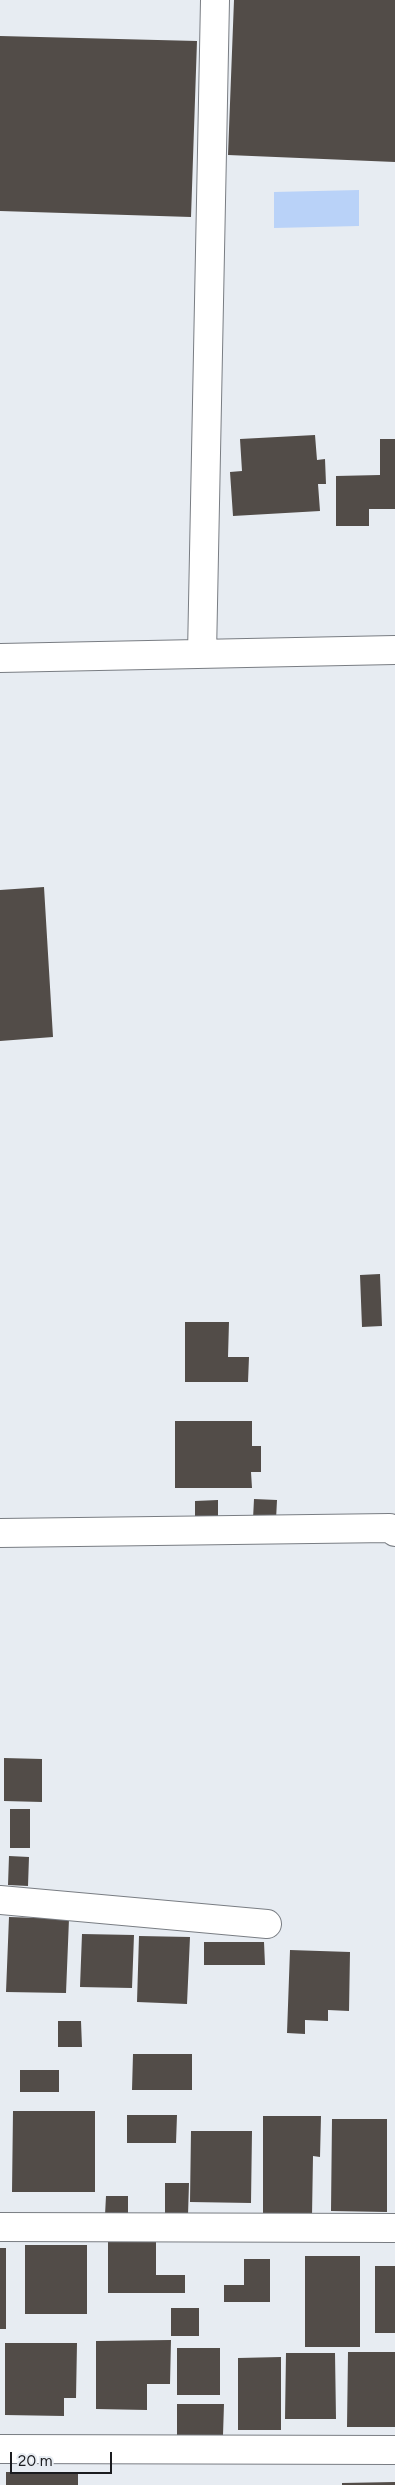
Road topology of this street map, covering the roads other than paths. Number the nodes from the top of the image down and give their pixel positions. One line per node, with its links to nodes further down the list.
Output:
1 (215, 0): 3 (street)
2 (395, 650): 3 (street)
3 (202, 654): 4 (street)
4 (0, 658)
5 (395, 1532): 6 (street)
6 (0, 1533)
7 (0, 1900): 8 (street)
8 (267, 1924)
9 (0, 2227): 10 (street)
10 (395, 2228)
11 (0, 2449): 12 (street)
12 (395, 2450)

